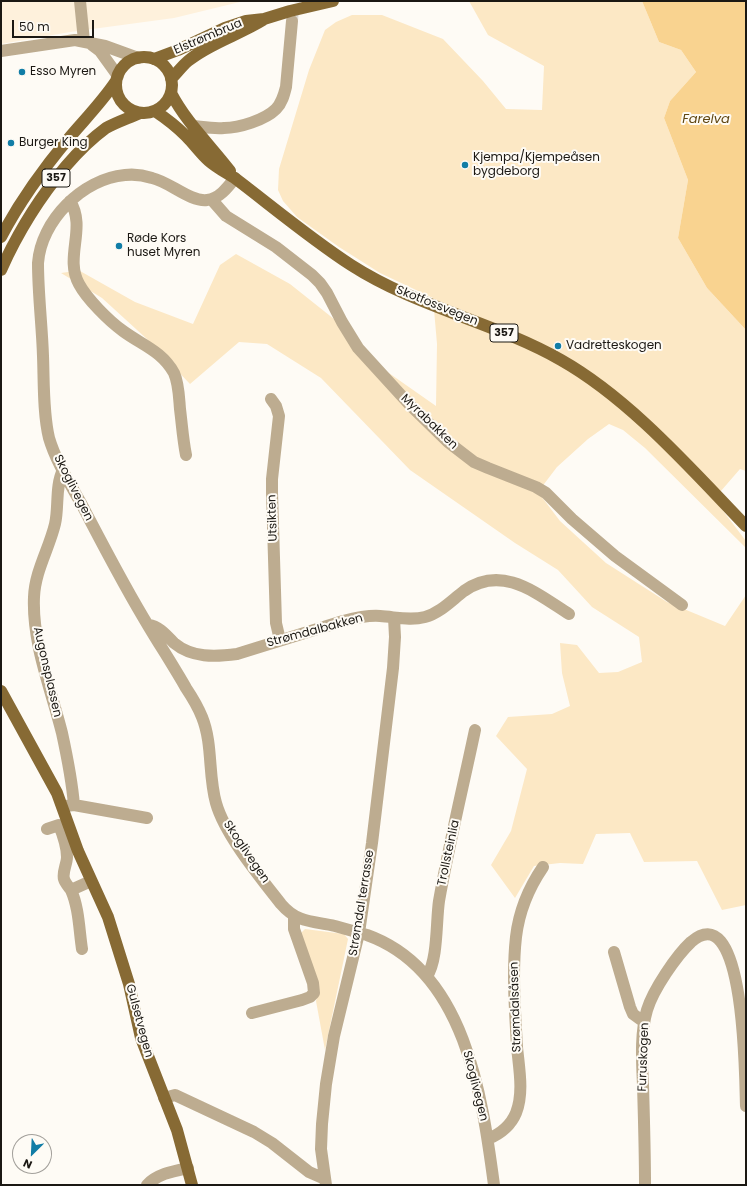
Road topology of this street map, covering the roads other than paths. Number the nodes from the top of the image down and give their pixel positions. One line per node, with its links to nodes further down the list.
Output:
1 (80, 1): 5 (street)
2 (333, 1): 3 (main road, Elstrømbrua)
3 (264, 19): 8 (main road, Elstrømbrua); 10 (main road, Elstrømbrua)
4 (292, 21): 14 (street)
5 (85, 41): 6 (street); 7 (street); 9 (street)
6 (1, 51)
7 (138, 58): 8 (main road); 9 (main road, 357)
8 (154, 60): 10 (main road)
9 (117, 78): 13 (main road); 18 (main road, 357)
10 (171, 79): 11 (main road)
11 (171, 93): 12 (main road); 14 (main road, Skotfossvegen / 357)
12 (155, 111): 13 (main road, 357); 15 (main road, Skotfossvegen / 357)
13 (140, 113): 19 (main road, 357)
14 (193, 126): 15 (main road, Skotfossvegen / 357)
15 (235, 178): 16 (street); 23 (main road, Skotfossvegen / 357)
16 (212, 200): 17 (street, Skoglivegen); 24 (street, Myrabakken)
17 (70, 201): 21 (street); 22 (street, Skoglivegen)
18 (1, 237)
19 (1, 270)
20 (271, 399): 28 (street, Utsikten)
21 (186, 455)
22 (63, 470): 27 (street, Skoglivegen); 31 (street, Augonsplassen)
23 (746, 526)
24 (682, 605)
25 (569, 614): 26 (street, Strømdalbakken)
26 (394, 618): 28 (street, Strømdalbakken); 38 (street, Strømdal terrasse)
27 (147, 625): 28 (street, Strømdalbakken); 37 (street, Skoglivegen)
28 (280, 640)
29 (1, 691): 31 (main road, Gulsetvegen)
30 (475, 730): 41 (street, Trollsteinlia)
31 (68, 806): 32 (street); 35 (main road, Gulsetvegen)
32 (147, 818)
33 (48, 829): 36 (street)
34 (543, 867): 47 (street, Strømdalsåsen)
35 (91, 881): 36 (street); 45 (main road, Gulsetvegen)
36 (71, 890): 39 (street)
37 (294, 916): 38 (street, Skoglivegen); 42 (street)
38 (360, 933): 41 (street, Skoglivegen); 49 (street, Strømdal terrasse)
39 (82, 949)
40 (614, 952): 43 (street)
41 (427, 976): 47 (street, Skoglivegen)
42 (252, 1013)
43 (644, 1022): 44 (street, Furuskogen); 53 (street, Furuskogen)
44 (745, 1055): 46 (street)
45 (164, 1098): 48 (main road, Gulsetvegen); 49 (street)
46 (746, 1106)
47 (488, 1139): 52 (street, Skoglivegen)
48 (188, 1168): 50 (street); 51 (main road, Gulsetvegen)
49 (325, 1182)
50 (147, 1185)
51 (192, 1185)
52 (494, 1185)
53 (645, 1185)

